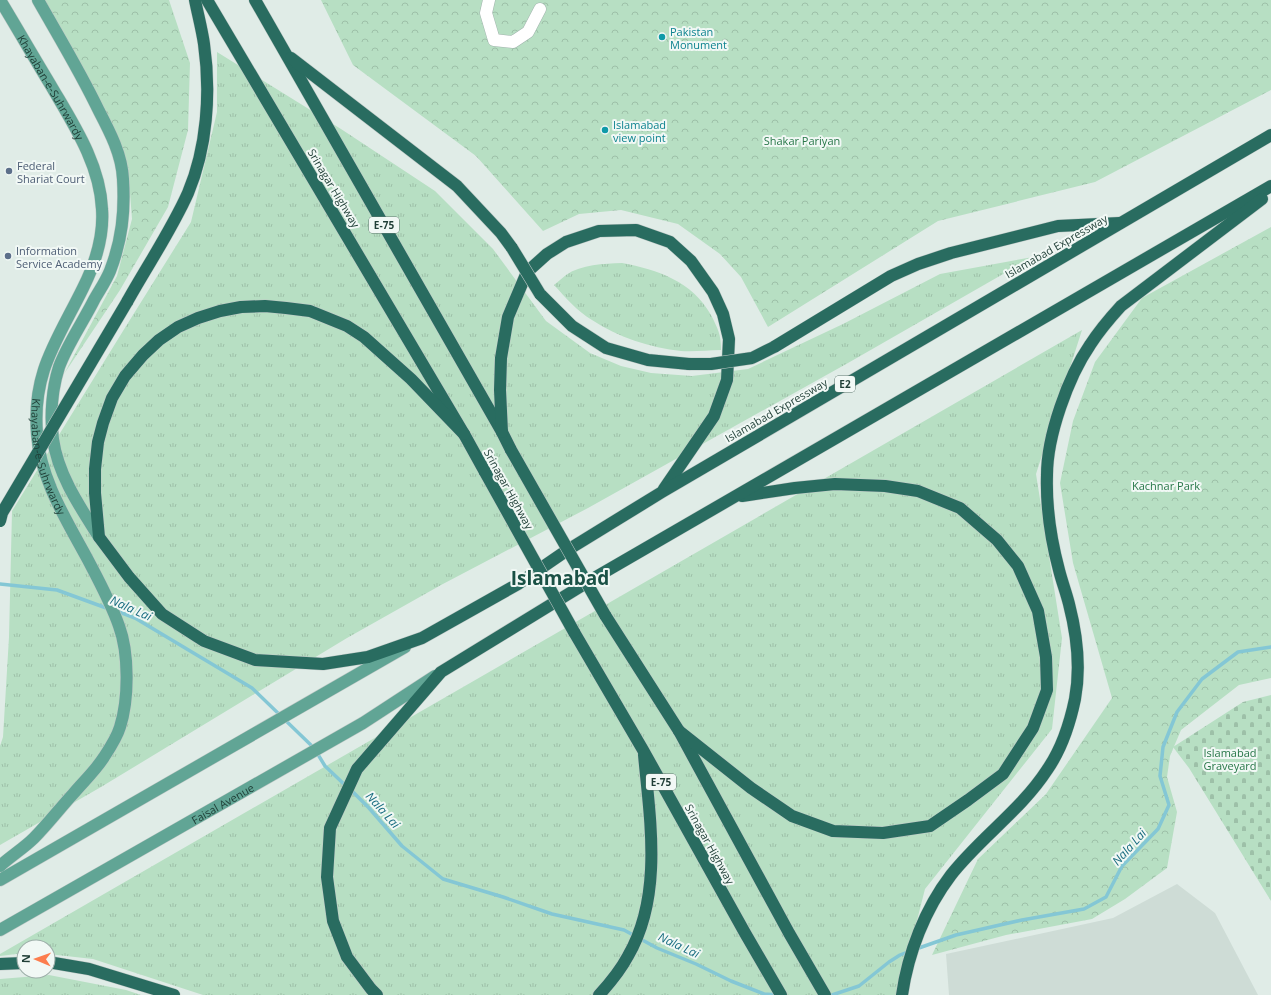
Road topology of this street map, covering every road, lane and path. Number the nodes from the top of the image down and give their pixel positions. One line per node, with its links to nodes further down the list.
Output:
1 (0, 0): 23 (main road, Khayaban-e-Suhrwardy)
2 (38, 0): 18 (main road, Khayaban-e-Suhrwardy)
3 (195, 0): 17 (highway, bridge)
4 (207, 0): 14 (highway, Srinagar Highway / E-75)
5 (255, 0): 8 (highway, Srinagar Highway / E-75)
6 (489, 0): 7 (street)
7 (540, 9)
8 (286, 53): 12 (highway, bridge); 13 (highway, Srinagar Highway / E-75)
9 (1271, 135): 12 (highway, Islamabad Expressway / E2)
10 (1271, 186): 16 (highway)
11 (1271, 192): 34 (highway)
12 (1122, 223): 15 (highway, Islamabad Expressway / E2)
13 (502, 432): 15 (highway); 21 (highway, Srinagar Highway / E-75, bridge)
14 (464, 434): 18 (highway); 22 (highway, Srinagar Highway / E-75, bridge)
15 (662, 492): 19 (highway, Islamabad Expressway / E2)
16 (735, 497): 20 (highway); 21 (highway)
17 (0, 521)
18 (99, 537): 19 (highway, Islamabad Expressway)
19 (422, 638): 24 (main road)
20 (441, 672): 25 (main road, Faisal Avenue); 30 (highway)
21 (679, 731): 33 (highway, Srinagar Highway / E-75)
22 (644, 750): 31 (highway); 32 (highway, Srinagar Highway / E-75)
23 (0, 866)
24 (0, 880)
25 (0, 930)
26 (16, 963): 28 (highway)
27 (56, 963): 29 (highway)
28 (0, 964)
29 (174, 995)
30 (377, 995)
31 (599, 995)
32 (781, 995)
33 (825, 995)
34 (902, 995)

